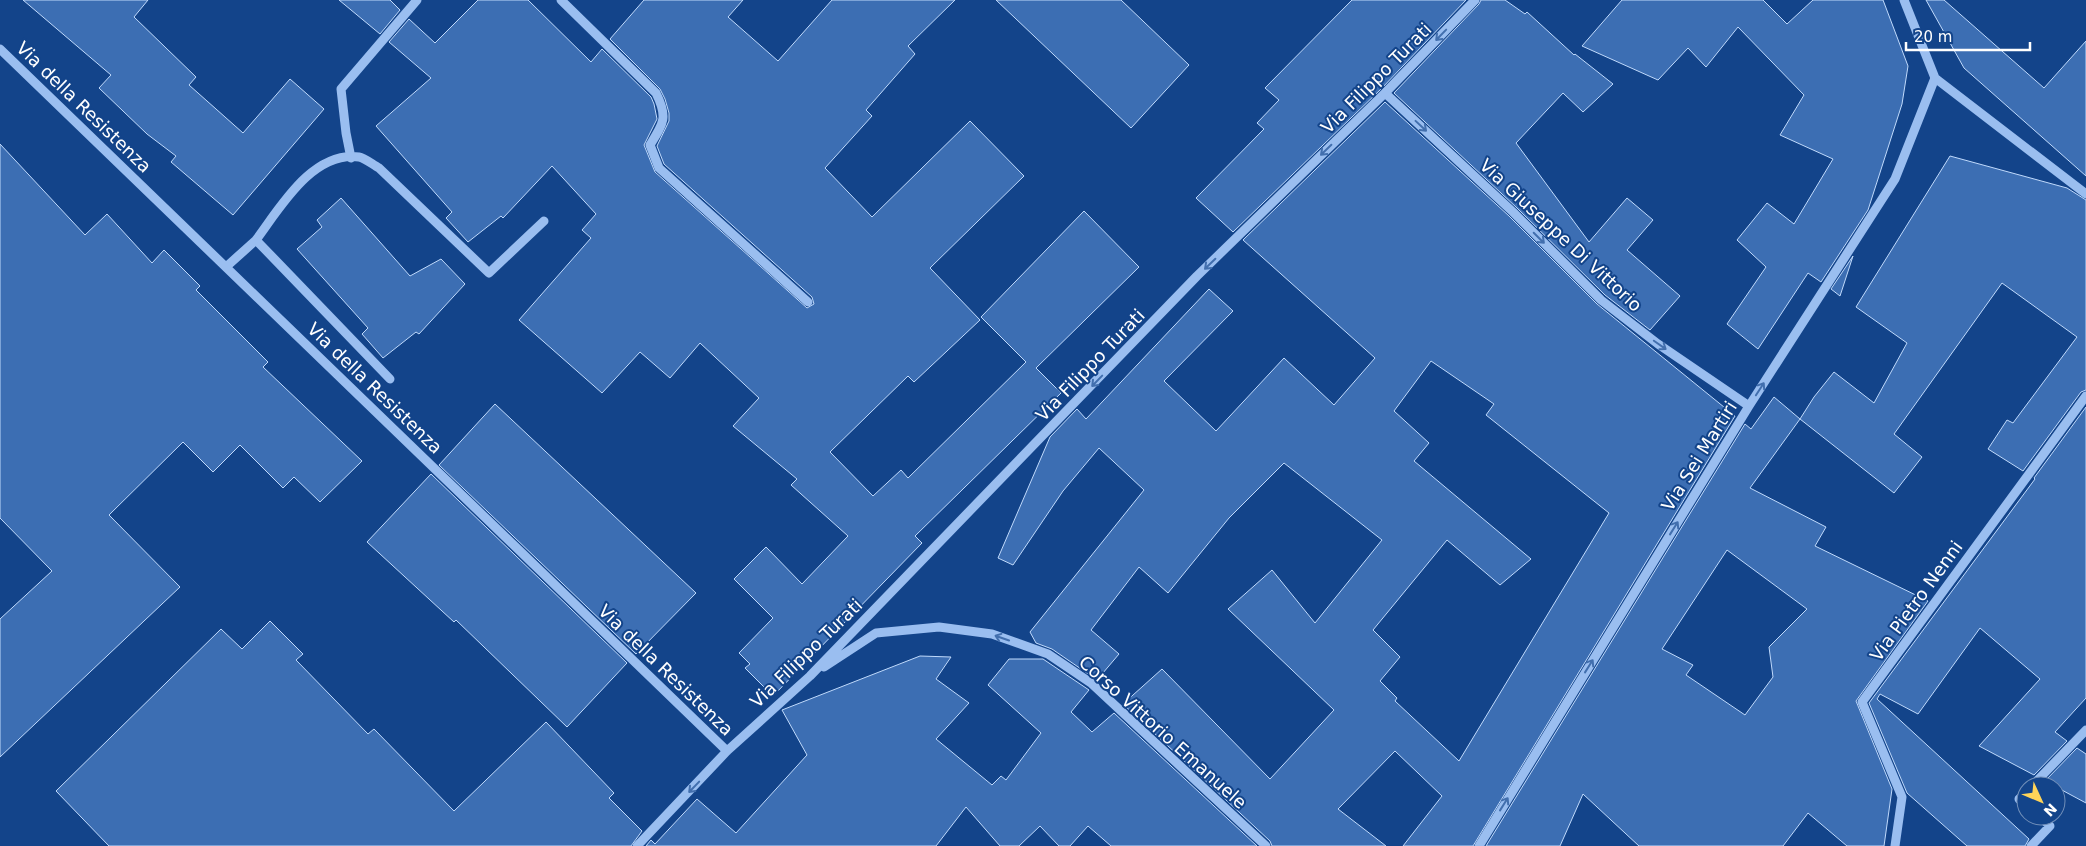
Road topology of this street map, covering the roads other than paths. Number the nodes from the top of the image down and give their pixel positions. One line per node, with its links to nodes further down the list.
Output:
1 (417, 0): 8 (street)
2 (561, 0): 13 (street)
3 (1474, 0): 7 (street, Via Filippo Turati, one-way to 7)
4 (1904, 0): 6 (street)
5 (0, 49): 12 (street, Via della Resistenza)
6 (1935, 78): 9 (street); 16 (street, Via Sei Martiri, one-way to 6)
7 (1385, 93): 16 (street, Via Giuseppe Di Vittorio, one-way to 16); 17 (street, Via Filippo Turati, one-way to 17)
8 (352, 158): 10 (street); 11 (street)
9 (2086, 194)
10 (544, 221)
11 (256, 240): 12 (street); 14 (street)
12 (226, 268): 19 (street, Via della Resistenza)
13 (808, 302)
14 (390, 379)
15 (2086, 396): 25 (street, Via Pietro Nenni)
16 (1749, 406): 24 (street, Via Sei Martiri, one-way to 16)
17 (810, 676): 19 (street, Via Filippo Turati); 23 (street, Corso Vittorio Emanuele, one-way to 17)
18 (2086, 730): 20 (street)
19 (727, 751): 22 (street, Via Filippo Turati, one-way to 22)
20 (2042, 776)
21 (2050, 826): 26 (street)
22 (637, 846)
23 (1266, 846)
24 (1479, 846)
25 (1896, 846)
26 (2031, 846)

